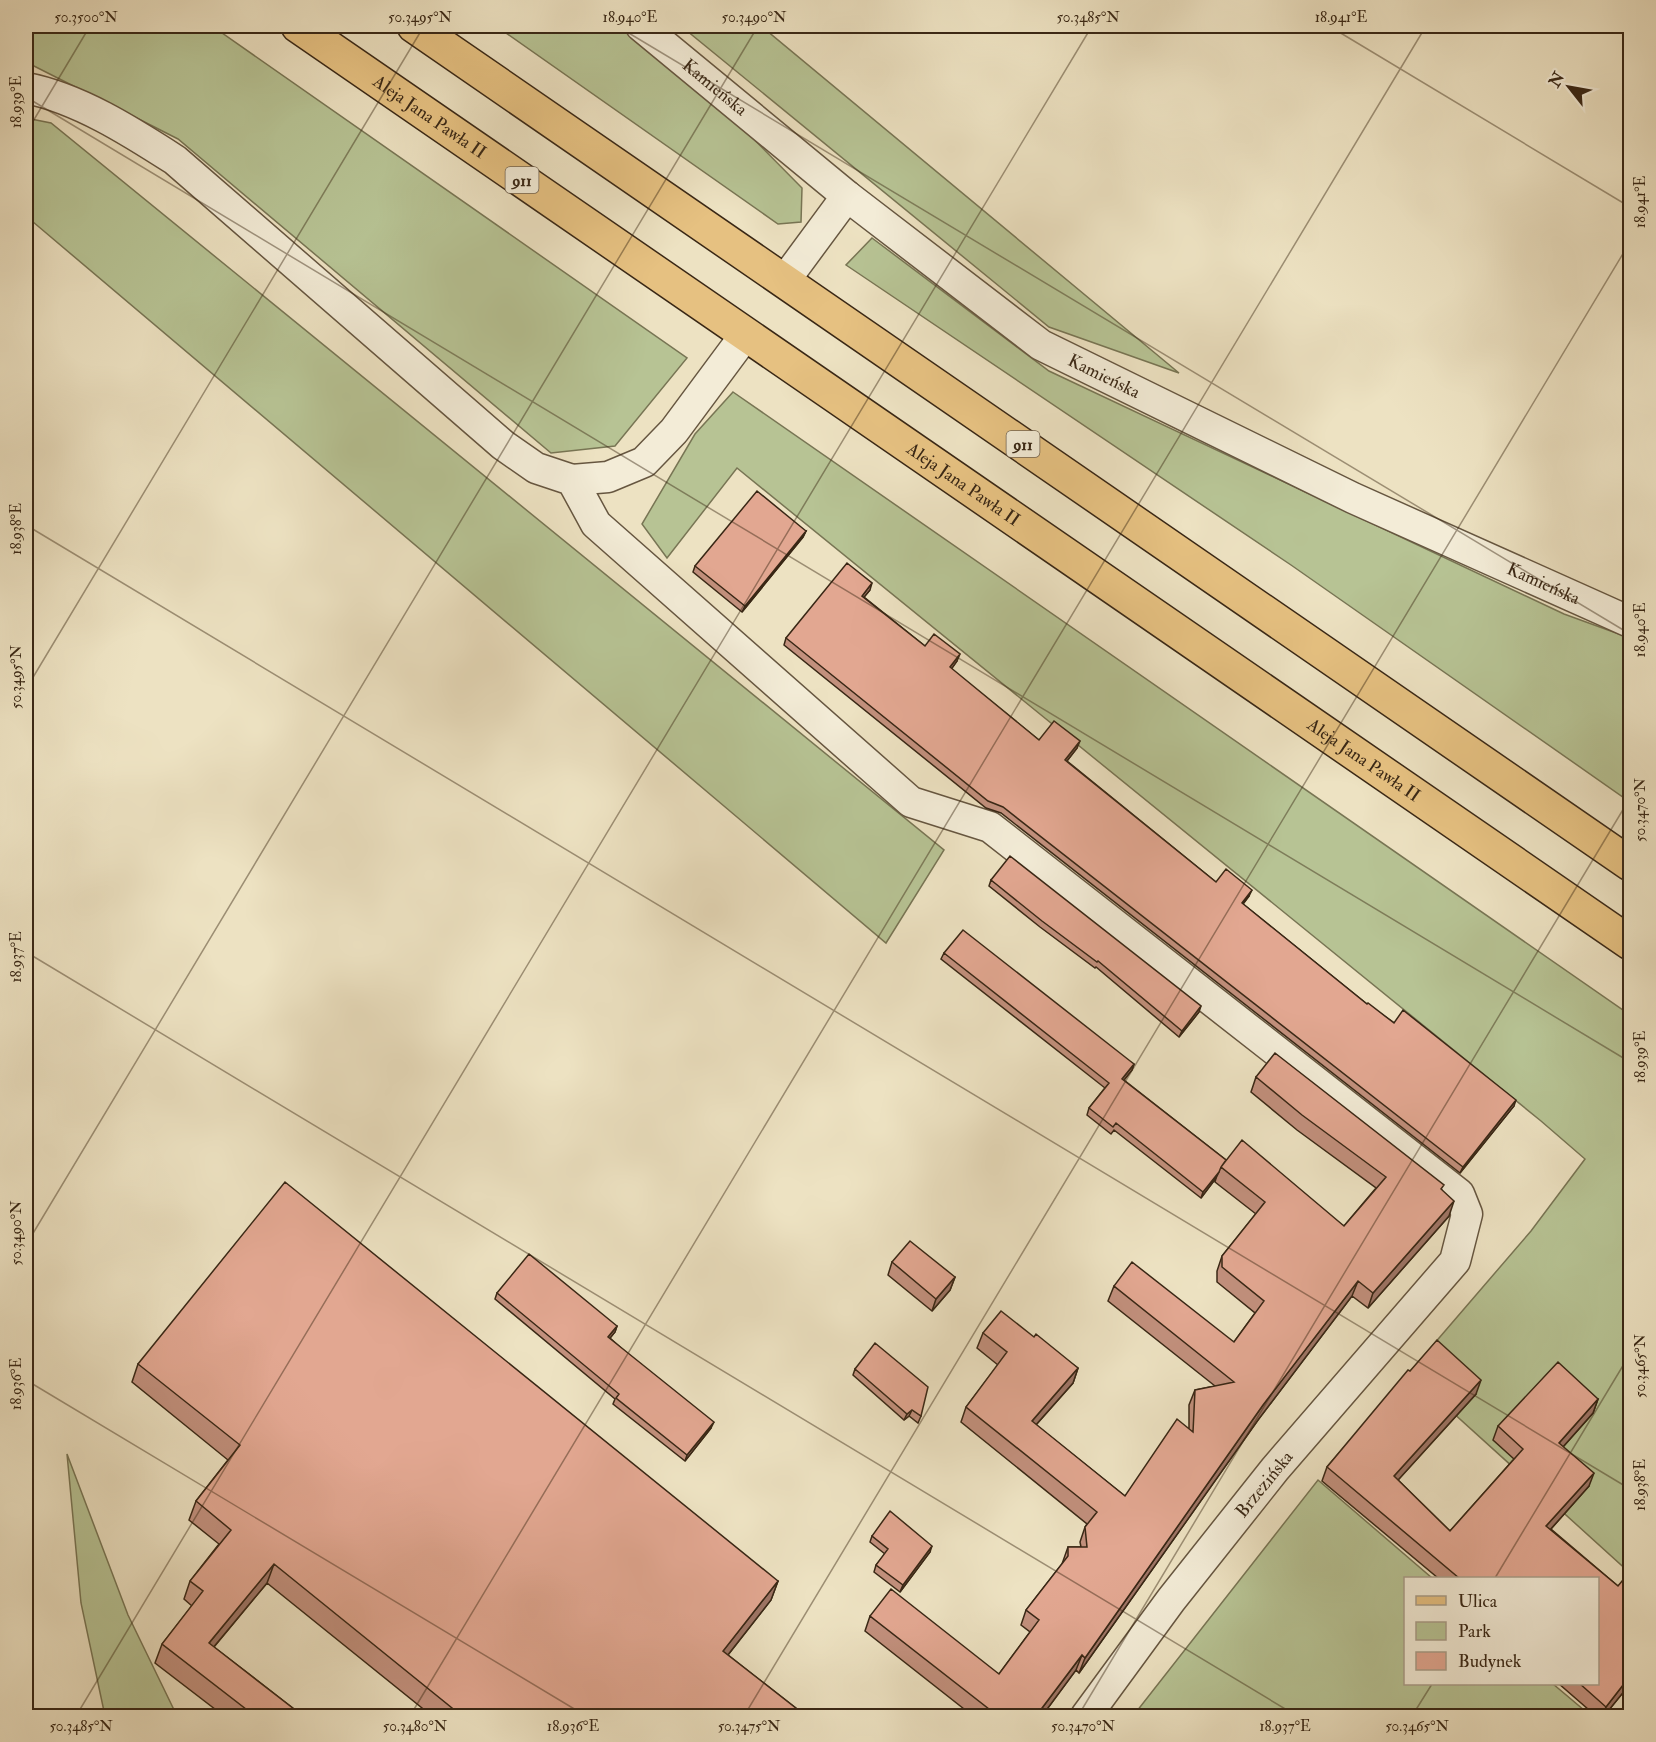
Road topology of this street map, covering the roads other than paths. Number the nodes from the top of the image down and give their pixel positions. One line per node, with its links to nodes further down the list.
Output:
1 (298, 26): 7 (main road, Aleja Jana Pawła II / 911)
2 (414, 26): 6 (main road, 911)
3 (641, 26): 5 (street, Kamieńska)
4 (26, 88): 8 (street)
5 (846, 196): 6 (street); 9 (street, Kamieńska)
6 (785, 280): 10 (main road, 911)
7 (747, 334): 8 (street); 11 (main road, Aleja Jana Pawła II / 911)
8 (572, 480): 12 (street, Brzezińska)
9 (1630, 622)
10 (1630, 864)
11 (1630, 943)
12 (1086, 1716)

